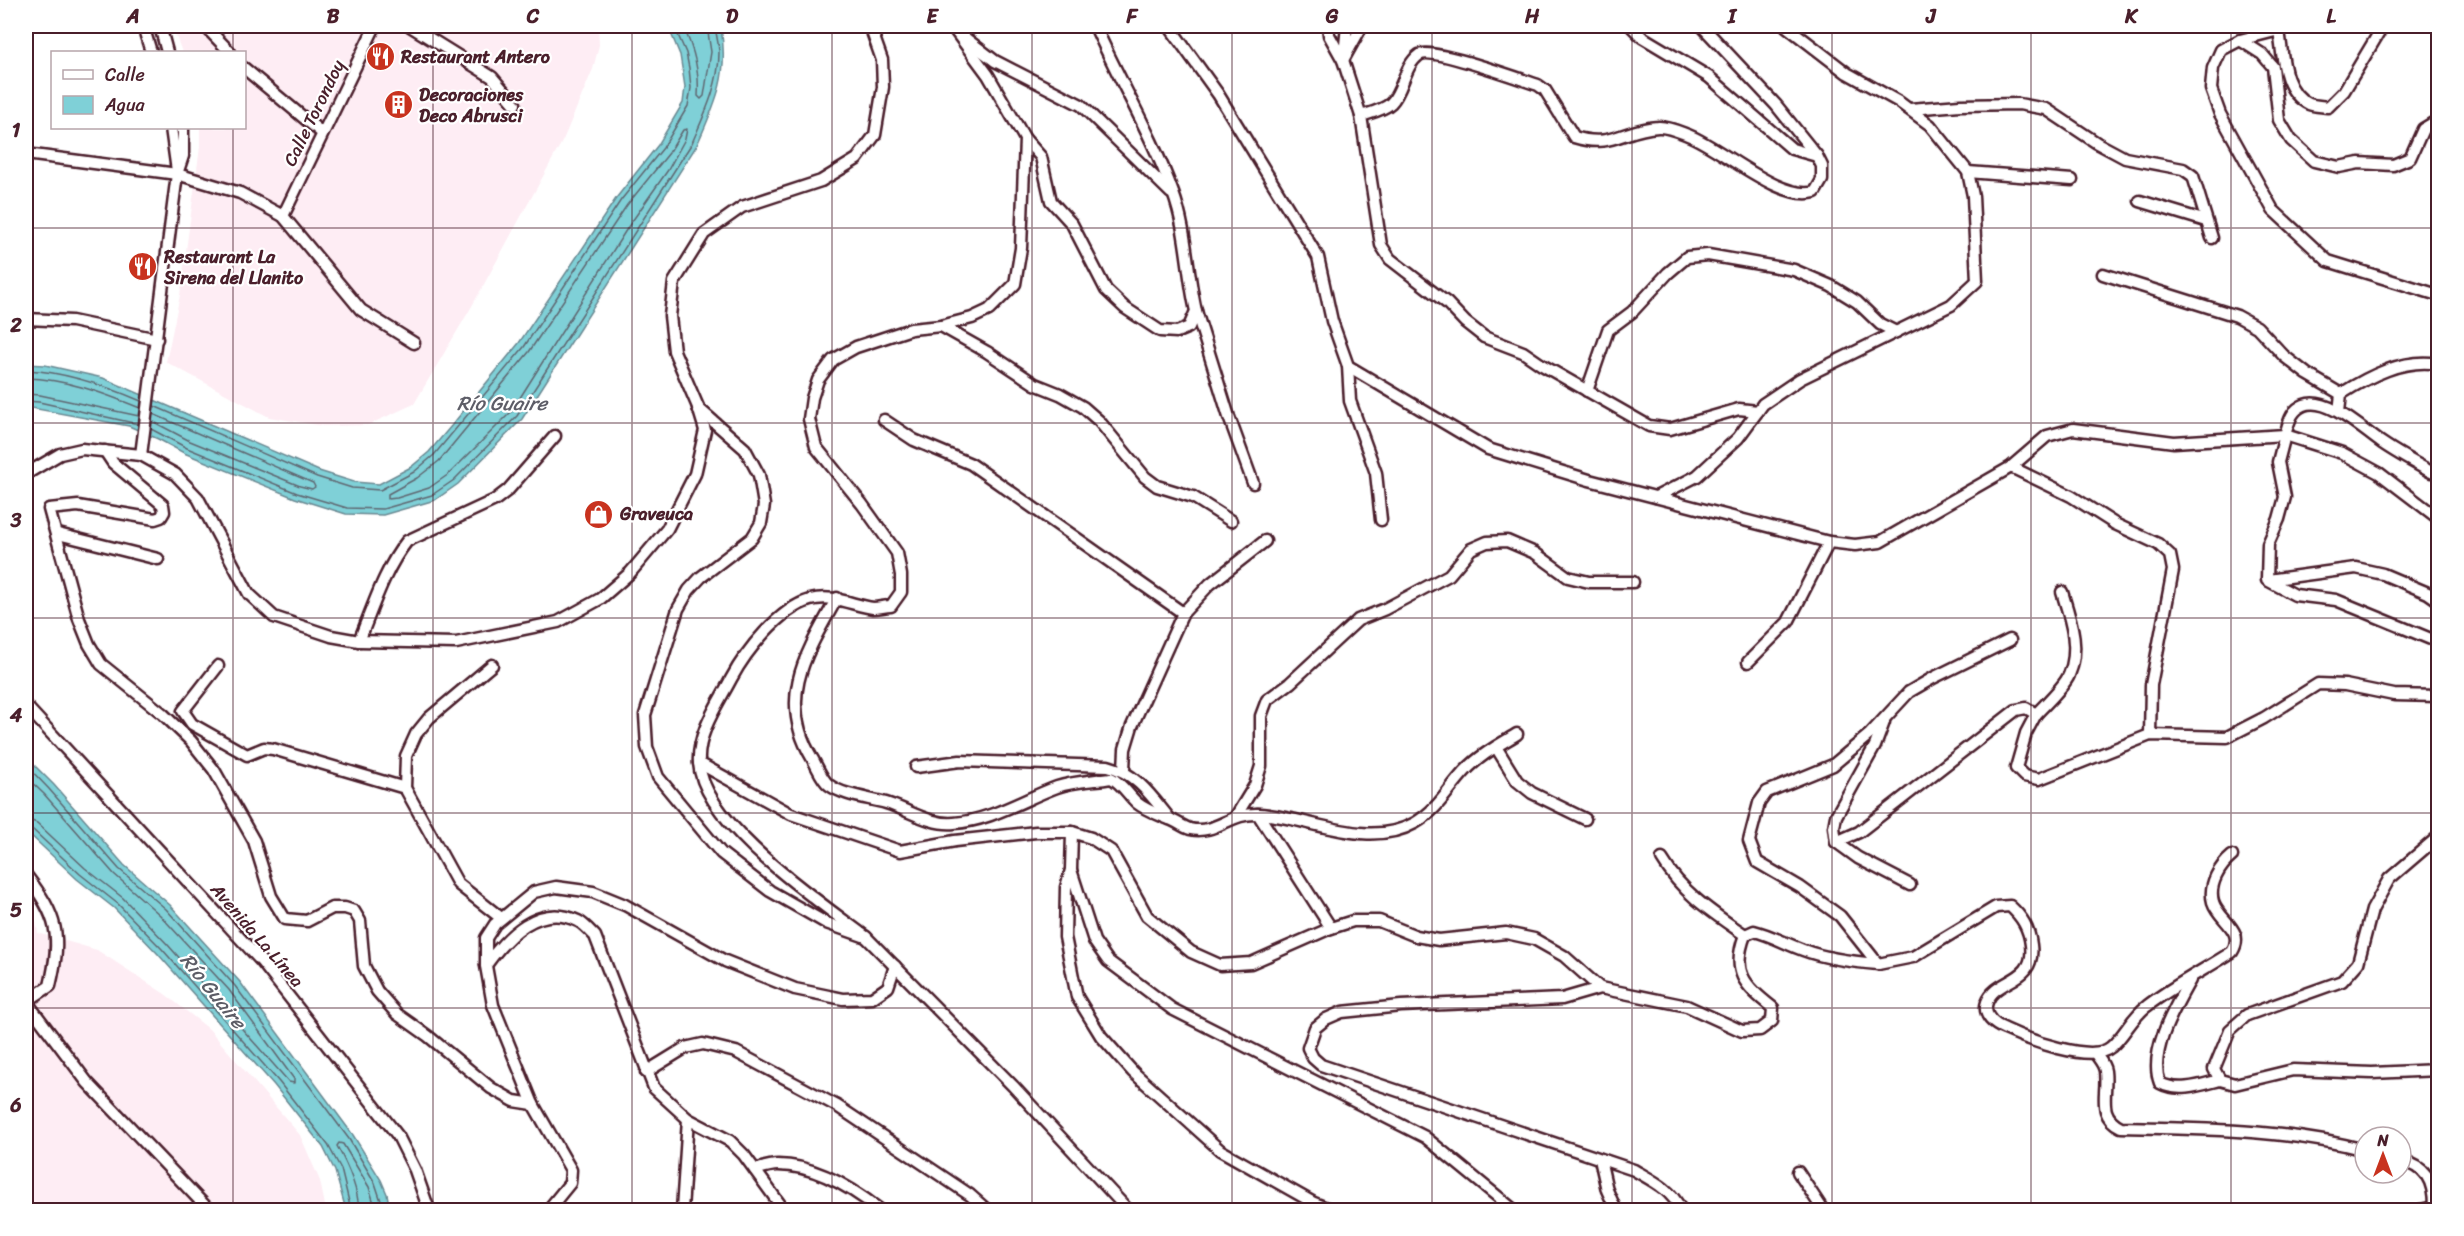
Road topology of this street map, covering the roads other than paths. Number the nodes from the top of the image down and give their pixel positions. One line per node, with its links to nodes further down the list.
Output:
1 (143, 26): 19 (street)
2 (160, 26): 20 (street)
3 (205, 26): 21 (street)
4 (375, 26): 30 (street, Calle Torondoy)
5 (410, 26): 24 (street)
6 (870, 26): 56 (street)
7 (1095, 26): 37 (street)
8 (1328, 26): 22 (street)
9 (1347, 26): 22 (street)
10 (1362, 26): 22 (street)
11 (1631, 26): 33 (street)
12 (1702, 26): 33 (street)
13 (1786, 26): 25 (street)
14 (2382, 26): 17 (street)
15 (952, 27): 31 (street); 37 (street)
16 (1176, 28): 53 (street)
17 (2276, 28): 18 (street)
18 (2240, 40): 27 (street); 43 (street)
19 (151, 51)
20 (167, 51)
21 (229, 51)
22 (1343, 60): 26 (street)
23 (246, 70): 30 (street)
24 (515, 104)
25 (1910, 109): 34 (street); 40 (street)
26 (1361, 116): 33 (street); 54 (street)
27 (2439, 120)
28 (171, 129): 35 (street)
29 (183, 129): 35 (street)
30 (322, 133): 39 (street, Calle Torondoy)
31 (1025, 139): 44 (street); 46 (street)
32 (26, 154): 35 (street)
33 (1817, 156)
34 (1968, 172): 36 (street); 47 (street)
35 (177, 174): 39 (street); 48 (street)
36 (2072, 180)
37 (1174, 195): 44 (street)
38 (2140, 201): 40 (street)
39 (283, 216): 49 (street)
40 (2206, 221): 41 (street)
41 (2211, 238)
42 (2103, 274): 55 (street)
43 (2439, 295)
44 (1196, 311): 67 (street)
45 (26, 319): 48 (street)
46 (941, 326): 71 (street); 79 (street)
47 (1896, 332): 54 (street); 57 (street)
48 (157, 339): 63 (street)
49 (414, 343)
50 (2439, 356): 51 (street)
51 (2422, 361): 52 (street); 55 (street)
52 (2439, 364)
53 (1348, 366): 68 (street); 70 (street)
54 (1587, 391): 57 (street)
55 (2341, 394): 58 (street)
56 (698, 407): 83 (street); 114 (street)
57 (1758, 411): 68 (street)
58 (2339, 412): 60 (street); 65 (street)
59 (884, 420): 81 (street)
60 (2285, 435): 64 (street); 69 (street); 76 (street)
61 (555, 436): 83 (street)
62 (105, 451): 63 (street); 66 (street); 72 (street)
63 (141, 455): 83 (street)
64 (2011, 466): 74 (street); 93 (street)
65 (2439, 472)
66 (26, 474)
67 (1253, 483)
68 (1656, 497): 74 (street)
69 (2439, 518)
70 (1381, 520)
71 (1231, 521)
72 (58, 534): 75 (street); 125 (street)
73 (1265, 541): 81 (street)
74 (1829, 542): 85 (street)
75 (158, 559)
76 (2267, 580): 80 (street); 84 (street)
77 (1633, 582): 100 (street)
78 (2061, 592): 90 (street)
79 (837, 598): 95 (street); 101 (street)
80 (2439, 600)
81 (1184, 613): 97 (street)
82 (2010, 640): 91 (street)
83 (359, 641)
84 (2439, 642)
85 (1748, 662)
86 (492, 665): 98 (street)
87 (218, 666): 98 (street)
88 (2439, 696): 93 (street)
89 (26, 706): 134 (street, Avenida La Línea)
90 (2036, 714): 93 (street); 105 (street)
91 (1886, 718): 105 (street); 115 (street)
92 (1517, 734): 94 (street)
93 (2150, 735)
94 (1496, 747): 99 (street); 102 (street)
95 (699, 763): 103 (street); 114 (street)
96 (916, 767): 97 (street)
97 (1124, 770): 101 (street)
98 (405, 788): 111 (street)
99 (1258, 814): 100 (street); 112 (street)
100 (1236, 816): 101 (street)
101 (1170, 819)
102 (1585, 819)
103 (1072, 832): 108 (street); 112 (street)
104 (2439, 837): 124 (street)
105 (1836, 842): 110 (street)
106 (2232, 856): 118 (street)
107 (1662, 860): 113 (street)
108 (1071, 870): 141 (street); 142 (street)
109 (26, 875): 120 (street)
110 (1910, 885)
111 (501, 918): 116 (street); 117 (street)
112 (1331, 928): 119 (street)
113 (1745, 935): 115 (street); 119 (street)
114 (866, 937): 117 (street)
115 (1878, 964): 121 (street)
116 (486, 966): 123 (street); 125 (street)
117 (895, 966): 140 (street)
118 (2192, 977): 121 (street); 124 (street)
119 (1600, 988): 128 (street)
120 (26, 1001): 133 (street)
121 (2096, 1053): 127 (street)
122 (2439, 1070): 124 (street)
123 (646, 1072): 126 (street); 139 (street)
124 (2220, 1080)
125 (533, 1104): 135 (street)
126 (688, 1119): 130 (street); 136 (street)
127 (2353, 1147)
128 (1600, 1159): 143 (street); 144 (street)
129 (2413, 1163): 132 (street)
130 (755, 1170): 137 (street); 138 (street)
131 (1798, 1172): 145 (street)
132 (2436, 1206): 146 (street)
133 (209, 1210)
134 (429, 1210)
135 (548, 1210)
136 (682, 1210)
137 (784, 1210)
138 (880, 1210)
139 (987, 1210)
140 (1128, 1210)
141 (1332, 1210)
142 (1514, 1210)
143 (1616, 1210)
144 (1680, 1210)
145 (1823, 1210)
146 (2420, 1210)

